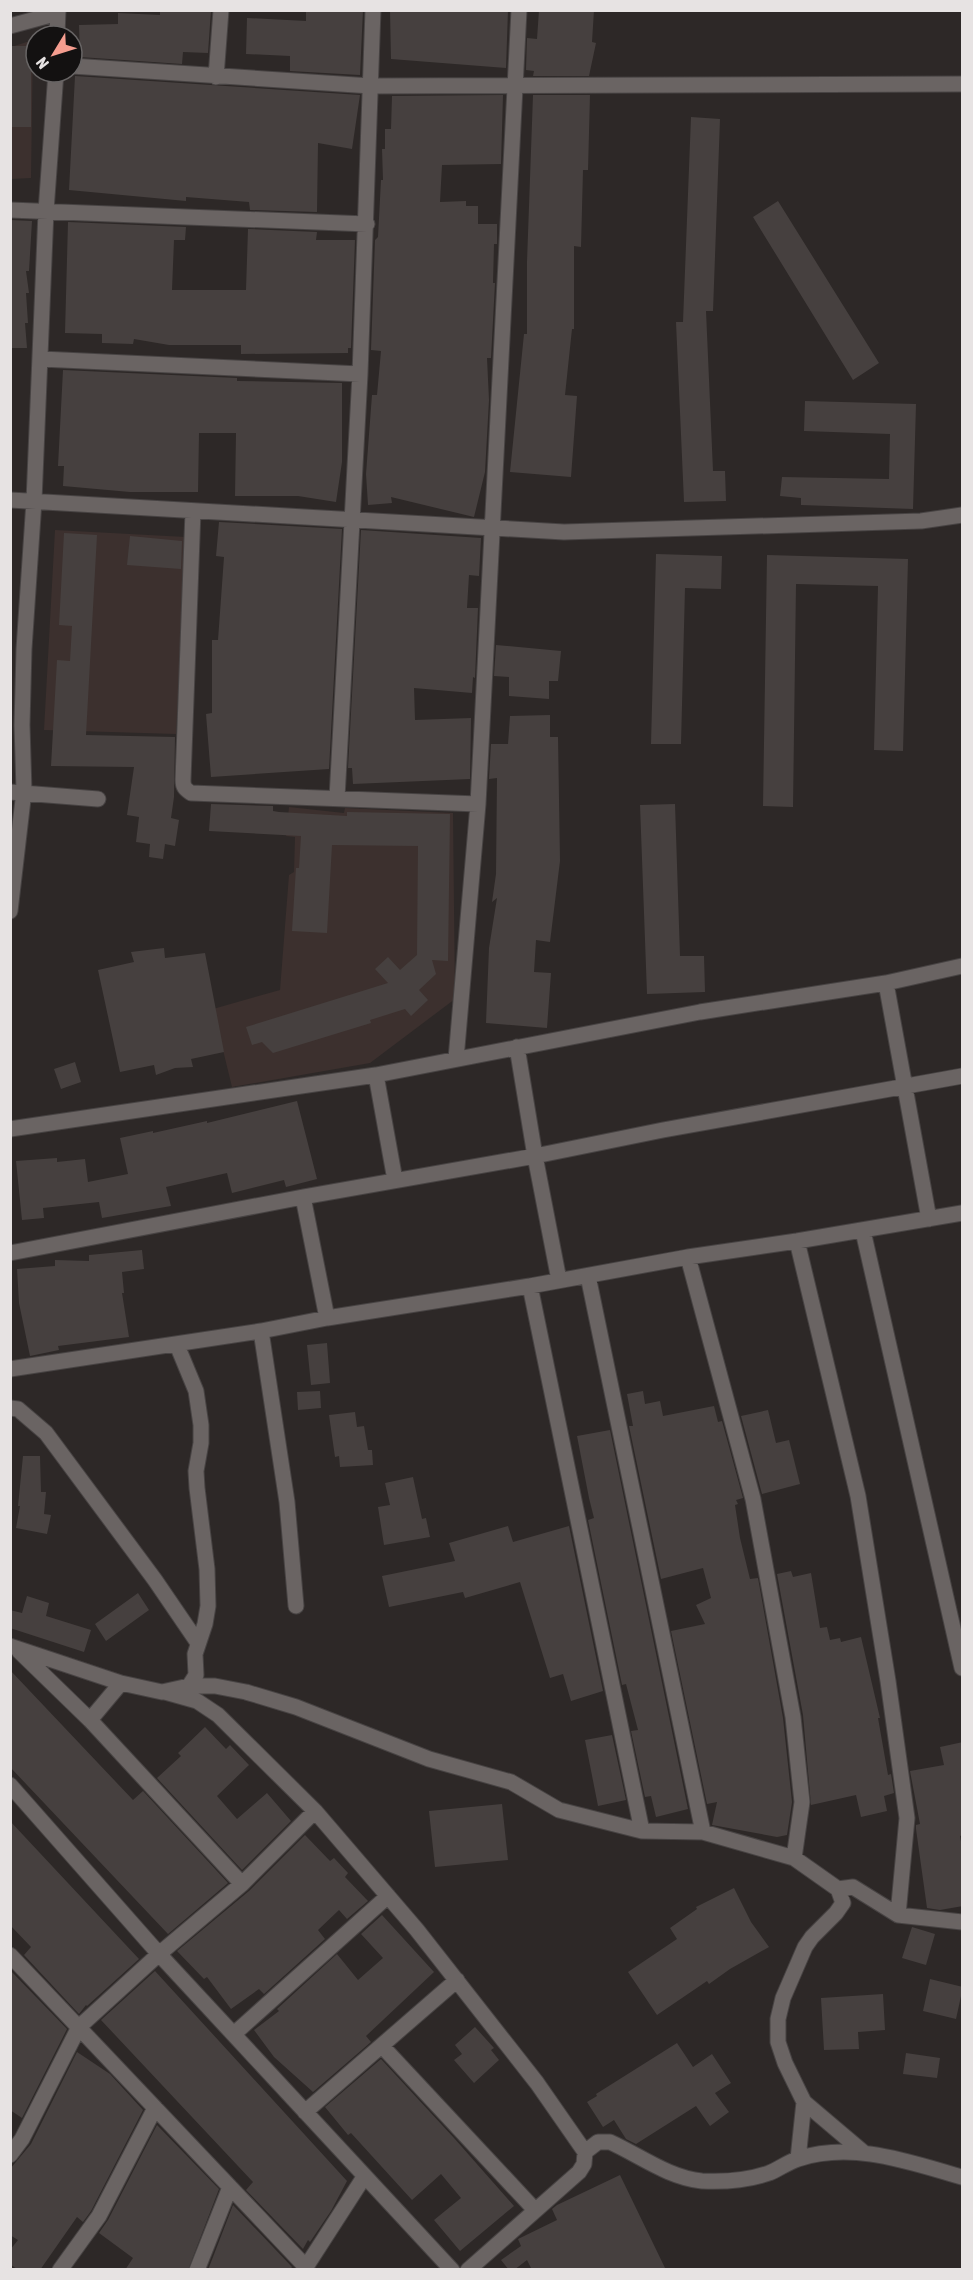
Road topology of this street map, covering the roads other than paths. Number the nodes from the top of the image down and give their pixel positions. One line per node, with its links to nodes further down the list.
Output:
1 (221, 10): 7 (street)
2 (374, 10): 10 (street)
3 (519, 10): 11 (street)
4 (58, 12): 5 (street)
5 (10, 26)
6 (84, 67): 7 (street)
7 (216, 77): 10 (street)
8 (55, 84): 13 (street)
9 (963, 84): 11 (street)
10 (371, 86): 11 (street); 14 (street)
11 (515, 87): 22 (street)
12 (10, 210): 13 (street)
13 (46, 211): 14 (street); 15 (street)
14 (367, 224): 16 (street)
15 (41, 359): 16 (street); 18 (street)
16 (360, 374): 21 (street)
17 (10, 500): 18 (street)
18 (34, 501): 19 (street); 23 (street)
19 (192, 511): 21 (street); 24 (street)
20 (963, 514): 22 (street)
21 (353, 519): 22 (street); 24 (street)
22 (491, 528): 26 (street)
23 (17, 791): 25 (street); 27 (street)
24 (337, 798): 26 (street)
25 (98, 799)
26 (478, 804): 31 (street)
27 (10, 911)
28 (963, 966): 29 (street)
29 (886, 983): 30 (street); 34 (street)
30 (517, 1047): 31 (street); 36 (street)
31 (456, 1059): 32 (street)
32 (376, 1074): 35 (street); 37 (street)
33 (963, 1076): 34 (street)
34 (905, 1085): 36 (street); 40 (street)
35 (10, 1129)
36 (535, 1156): 37 (street); 46 (street)
37 (395, 1180): 38 (street)
38 (303, 1197): 43 (street); 48 (street)
39 (963, 1213): 40 (street)
40 (929, 1219): 41 (street)
41 (863, 1231): 42 (street); 56 (street)
42 (797, 1241): 44 (street); 69 (street)
43 (10, 1253)
44 (688, 1257): 45 (street); 65 (street)
45 (588, 1276): 46 (street); 64 (street)
46 (559, 1280): 47 (street)
47 (530, 1286): 48 (street); 63 (street)
48 (327, 1318): 49 (street)
49 (261, 1331): 50 (street); 53 (street)
50 (177, 1345): 51 (street); 54 (street)
51 (10, 1369)
52 (10, 1408): 54 (street)
53 (296, 1606)
54 (198, 1643): 58 (street)
55 (12, 1649): 57 (street); 60 (street)
56 (963, 1668)
57 (121, 1683): 59 (street); 60 (street)
58 (189, 1686): 59 (street); 63 (street)
59 (162, 1692): 62 (street)
60 (90, 1720): 66 (street)
61 (10, 1785): 71 (street)
62 (315, 1811): 66 (street); 68 (street)
63 (642, 1831): 64 (street)
64 (703, 1832): 65 (street)
65 (794, 1858): 67 (street)
66 (242, 1884): 71 (street)
67 (837, 1889): 69 (street); 77 (street)
68 (388, 1896): 73 (street); 75 (street)
69 (898, 1915): 70 (street)
70 (963, 1922)
71 (159, 1954): 74 (street); 75 (street)
72 (10, 1955): 74 (street)
73 (457, 1980): 76 (street); 80 (street)
74 (79, 2027): 78 (street); 82 (street)
75 (235, 2033): 79 (street)
76 (382, 2046): 79 (street); 87 (street)
77 (804, 2102): 81 (street); 83 (street)
78 (155, 2108): 86 (street); 89 (street)
79 (305, 2112): 84 (street)
80 (585, 2152): 83 (street); 87 (street)
81 (864, 2152): 83 (street); 85 (street)
82 (10, 2155)
83 (798, 2159)
84 (364, 2177): 88 (street); 91 (street)
85 (963, 2177)
86 (230, 2187): 88 (street); 90 (street)
87 (535, 2210): 92 (street)
88 (304, 2268)
89 (60, 2270)
90 (197, 2270)
91 (452, 2270)
92 (468, 2270)

